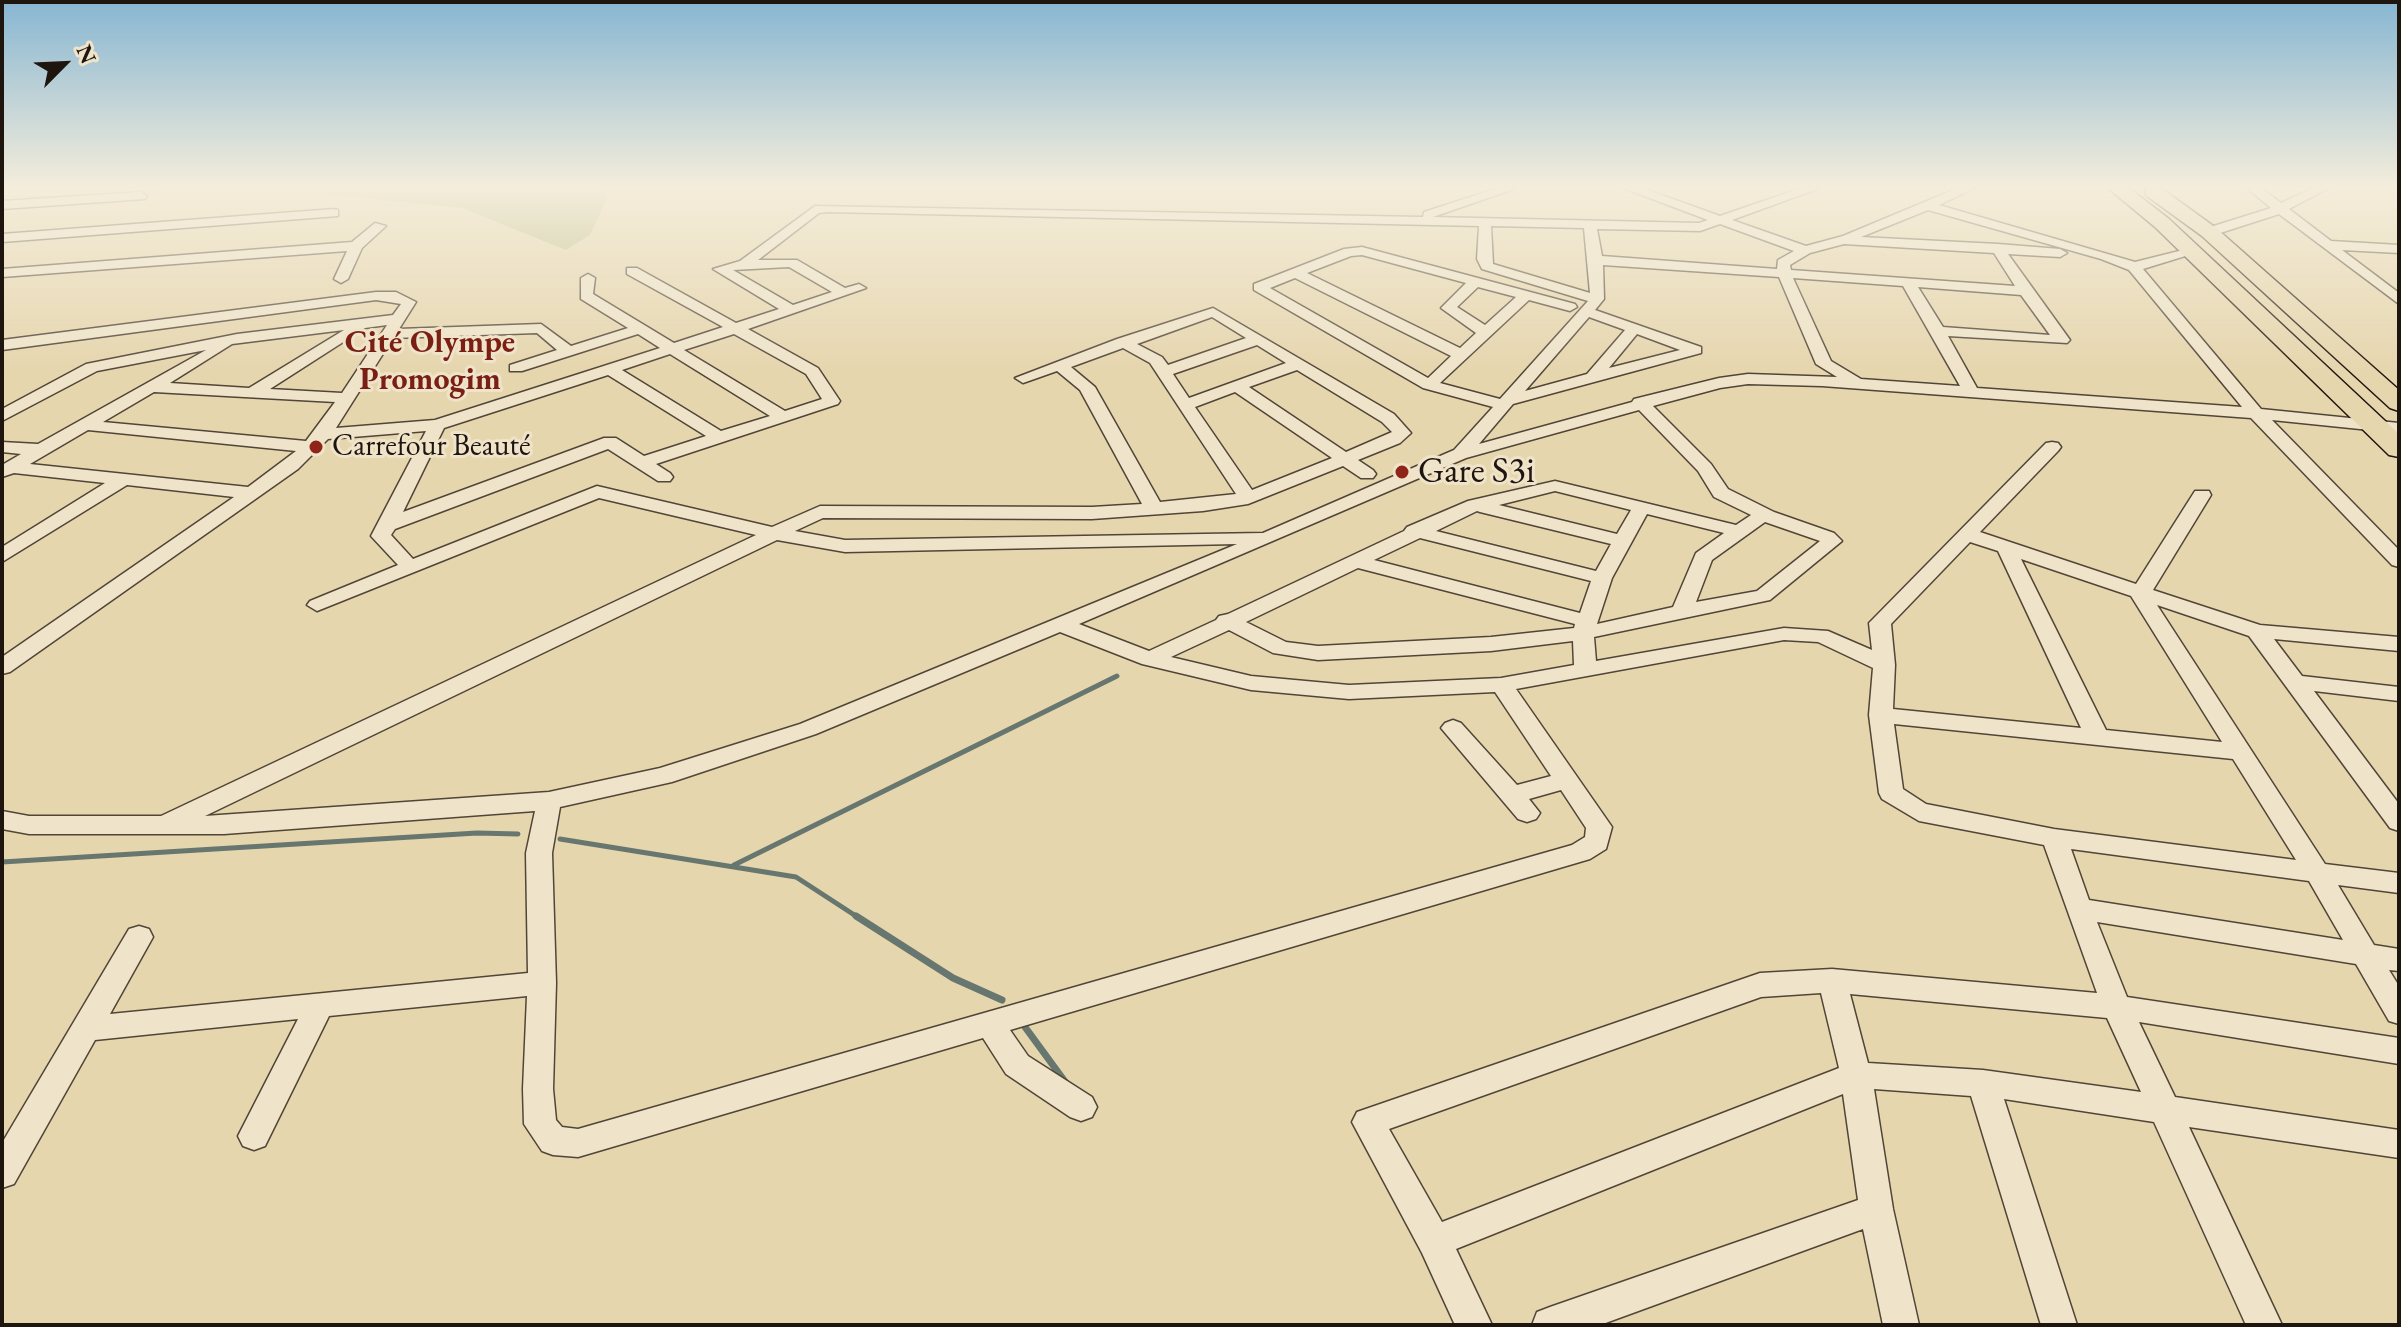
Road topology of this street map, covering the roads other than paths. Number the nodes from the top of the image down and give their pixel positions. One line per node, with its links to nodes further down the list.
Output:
1 (90, 250): 18 (street)
2 (305, 250): 18 (street)
3 (354, 250): 24 (street)
4 (762, 250): 16 (street)
5 (1484, 250): 30 (street)
6 (1594, 250): 15 (street)
7 (1805, 250): 22 (street)
8 (1999, 250): 27 (street)
9 (2024, 250): 14 (street)
10 (2084, 250): 14 (street)
11 (2190, 250): 17 (street); 70 (highway)
12 (2229, 250): 63 (highway)
13 (2335, 250): 29 (street)
14 (2106, 256): 17 (street)
15 (1596, 260): 22 (street); 30 (street)
16 (744, 264): 32 (street); 32 (street)
17 (2134, 267): 65 (street)
18 (69, 268): 21 (street)
19 (632, 271): 35 (street)
20 (1294, 272): 25 (street); 46 (street); 55 (street)
21 (2, 273)
22 (1784, 273): 26 (street); 54 (street)
23 (588, 278): 37 (street)
24 (341, 279)
25 (1476, 281): 28 (street); 39 (street)
26 (1908, 283): 27 (street); 38 (street)
27 (2025, 291): 38 (street)
28 (1526, 295): 31 (street); 39 (street)
29 (2399, 300)
30 (1593, 305): 36 (street); 61 (street)
31 (1570, 307)
32 (791, 310): 35 (street)
33 (365, 324): 34 (street); 40 (street); 59 (street)
34 (395, 326): 43 (street); 45 (street); 60 (street)
35 (736, 328): 44 (street); 67 (street)
36 (1635, 328): 53 (street); 53 (street)
37 (637, 330): 44 (street); 45 (street)
38 (1938, 331): 58 (street)
39 (1487, 333): 46 (street)
40 (237, 339): 57 (street); 66 (street)
41 (1259, 339): 42 (street); 47 (street); 51 (street)
42 (1122, 342): 48 (street); 51 (street)
43 (2, 345)
44 (675, 350): 50 (street); 67 (street)
45 (569, 352): 49 (street)
46 (1462, 355): 55 (street)
47 (1300, 363): 56 (street); 79 (street)
48 (1059, 365): 52 (street); 90 (street)
49 (516, 368)
50 (611, 370): 69 (street); 72 (street)
51 (1164, 372): 64 (street)
52 (1023, 378)
53 (1591, 379): 61 (street)
54 (1862, 384): 58 (street); 62 (street)
55 (1429, 385): 61 (street)
56 (1237, 386): 64 (street); 79 (street)
57 (151, 387): 59 (street); 68 (street)
58 (1971, 391): 65 (street)
59 (253, 392): 60 (street)
60 (347, 398): 73 (street)
61 (1506, 402): 78 (street)
62 (1640, 402): 78 (street); 92 (street)
63 (2399, 403)
64 (1185, 405): 87 (street)
65 (2256, 413): 70 (street); 104 (street)
66 (2, 416)
67 (785, 418): 72 (street)
68 (85, 425): 73 (street); 77 (street)
69 (437, 425): 73 (street); 93 (street)
70 (2375, 426): 71 (street); 76 (highway)
71 (2399, 428)
72 (722, 439): 80 (street)
73 (316, 441): 85 (street)
74 (2, 447): 77 (street)
75 (2052, 447): 97 (street)
76 (2399, 449)
77 (42, 450): 81 (street)
78 (1460, 454): 98 (street)
79 (1346, 459): 82 (street); 87 (street)
80 (640, 463): 83 (street); 93 (street)
81 (7, 469): 84 (street)
82 (1367, 474)
83 (664, 477)
84 (122, 480): 85 (street); 102 (street)
85 (252, 493): 117 (street)
86 (2202, 495): 107 (street)
87 (1248, 498): 90 (street)
88 (1475, 505): 89 (street); 94 (street); 99 (street)
89 (1642, 507): 95 (street); 99 (street)
90 (1154, 508): 91 (street)
91 (966, 512): 96 (street); 100 (street)
92 (1766, 515): 95 (street); 109 (street)
93 (387, 525): 105 (street)
94 (1414, 531): 103 (street); 106 (street)
95 (1737, 531): 109 (street)
96 (771, 533): 100 (street); 105 (street); 130 (street)
97 (1966, 534): 101 (street); 116 (street)
98 (1271, 537): 100 (street); 111 (street)
99 (1623, 541): 106 (street)
100 (957, 543)
101 (2006, 548): 107 (street); 124 (street)
102 (2, 556)
103 (1353, 561): 110 (street); 112 (street)
104 (2399, 561)
105 (410, 567): 108 (street)
106 (1602, 578): 112 (street)
107 (2140, 594): 113 (street); 125 (street)
108 (317, 605)
109 (1682, 611): 112 (street)
110 (1226, 620): 112 (street); 115 (street)
111 (1061, 625): 115 (street); 127 (street)
112 (1585, 627): 118 (street)
113 (2257, 631): 114 (street); 119 (street)
114 (2399, 644)
115 (1150, 659): 120 (street)
116 (1884, 665): 118 (street); 122 (street)
117 (2, 667)
118 (1586, 672): 120 (street)
119 (2295, 682): 121 (street); 129 (street)
120 (1501, 685): 126 (street)
121 (2399, 694)
122 (1881, 715): 124 (street); 131 (street)
123 (1453, 728): 126 (street)
124 (2097, 736): 125 (street)
125 (2240, 752): 132 (street)
126 (1567, 780): 143 (street)
127 (549, 801): 130 (street); 139 (street)
128 (2, 820): 130 (street)
129 (2399, 822)
130 (165, 825)
131 (2054, 838): 132 (street); 134 (street)
132 (2317, 872): 133 (street); 136 (street)
133 (2399, 883)
134 (2078, 909): 136 (street); 141 (street)
135 (139, 937): 144 (street)
136 (2366, 955): 137 (street); 142 (street)
137 (2399, 960)
138 (1832, 981): 141 (street); 146 (street); 154 (street)
139 (542, 983): 140 (street); 143 (street)
140 (319, 1006): 144 (street); 150 (street)
141 (2117, 1007): 145 (street); 149 (street)
142 (2399, 1012)
143 (989, 1023): 148 (street)
144 (89, 1028): 152 (street)
145 (2399, 1051)
146 (1856, 1075): 147 (street); 153 (street); 154 (street)
147 (1983, 1083): 149 (street); 158 (street)
148 (1081, 1107)
149 (2164, 1109): 151 (street); 159 (street)
150 (254, 1136)
151 (2399, 1144)
152 (2, 1173)
153 (1876, 1209): 156 (street); 157 (street)
154 (1434, 1241): 155 (street)
155 (1474, 1325)
156 (1550, 1325)
157 (1901, 1325)
158 (2059, 1325)
159 (2264, 1325)

